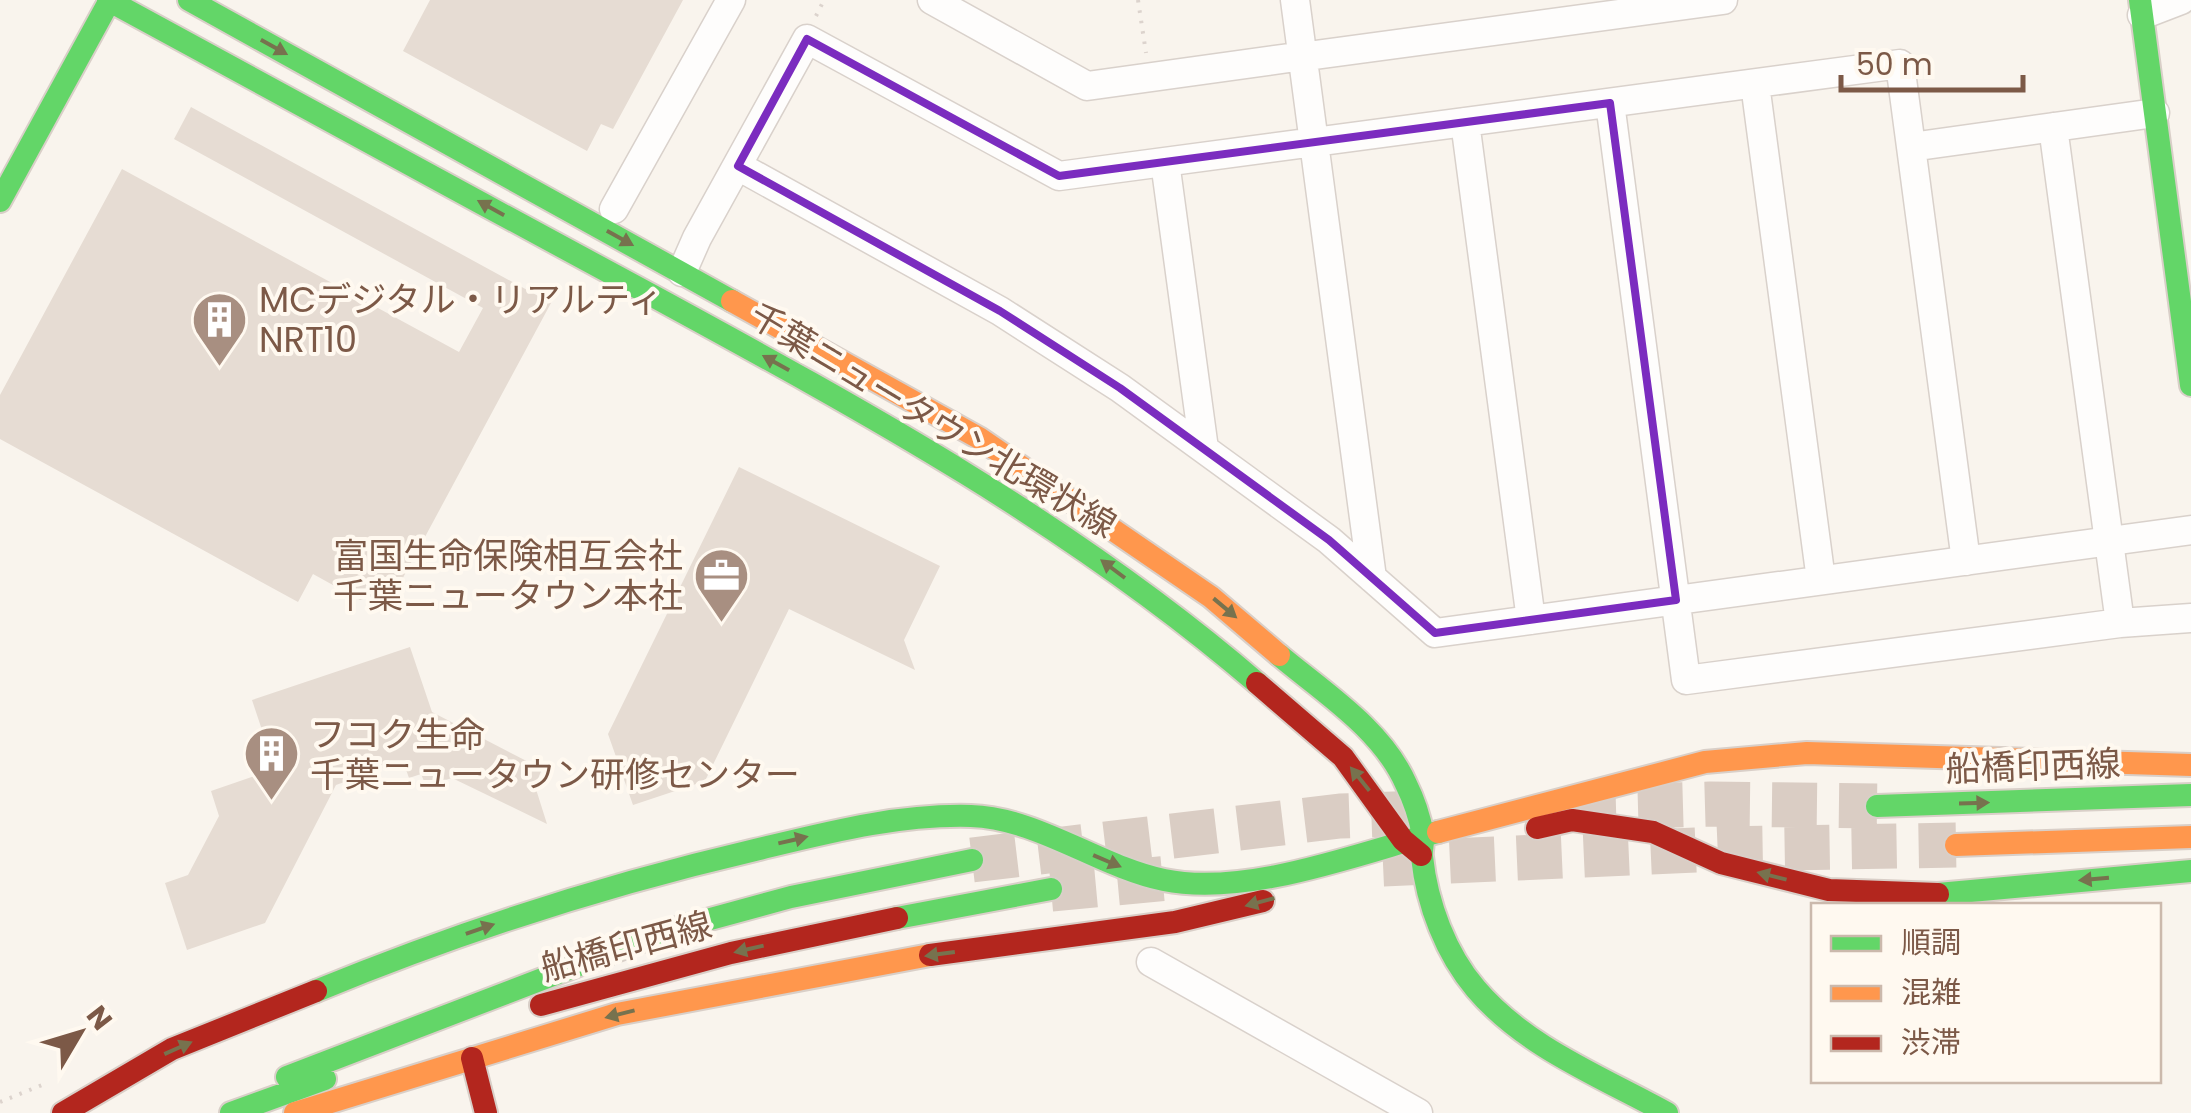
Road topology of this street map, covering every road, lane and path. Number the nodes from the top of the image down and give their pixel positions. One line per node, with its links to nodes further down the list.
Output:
1 (109, 0): 20 (main road); 23 (main road, 千葉ニュータウン北環状線, one-way to 1)
2 (189, 0): 22 (main road, 千葉ニュータウン北環状線, one-way to 22)
3 (731, 0): 21 (street)
4 (932, 0): 10 (street)
5 (1138, 0): 10 (path)
6 (1295, 0): 16 (street)
7 (1724, 0): 10 (street)
8 (2181, 0): 9 (street)
9 (2141, 8): 13 (main road)
10 (1149, 78)
11 (1755, 84): 12 (street); 17 (street); 30 (street)
12 (1610, 103): 14 (street); 31 (street)
13 (2155, 113): 15 (street); 24 (main road)
14 (1466, 122): 16 (street); 33 (street)
15 (2053, 127): 17 (street); 27 (street)
16 (1314, 142): 18 (street); 29 (street)
17 (1911, 146): 28 (street)
18 (1165, 162): 19 (street); 25 (street)
19 (738, 166): 22 (street); 25 (street)
20 (0, 201)
21 (614, 209)
22 (676, 269): 23 (street); 39 (main road, 千葉ニュータウン北環状線, one-way to 39)
23 (652, 296): 39 (main road, 千葉ニュータウン北環状線, one-way to 23)
24 (2191, 385)
25 (1204, 449): 29 (street)
26 (2191, 530): 27 (street)
27 (2109, 541): 28 (street); 34 (street)
28 (1966, 560): 30 (street)
29 (1372, 578): 33 (street)
30 (1821, 580): 31 (street)
31 (1676, 600): 33 (street); 34 (street)
32 (2191, 618): 34 (street)
33 (1532, 620)
34 (2120, 623)
35 (2191, 765): 39 (main road)
36 (2191, 795): 37 (main road, 船橋印西線, one-way to 36)
37 (1877, 806)
38 (2191, 836): 40 (main road)
39 (1416, 843): 42 (main road, one-way to 39); 45 (main road, one-way to 45); 46 (main road); 47 (main road, one-way to 39)
40 (1956, 844)
41 (972, 860): 48 (main road, 船橋印西線)
42 (2191, 871)
43 (1051, 888): 49 (main road, 船橋印西線, one-way to 49)
44 (1151, 962): 52 (street)
45 (472, 1058): 50 (main road); 51 (main road)
46 (1658, 1111)
47 (63, 1113)
48 (214, 1113)
49 (232, 1113)
50 (295, 1113)
51 (486, 1113)
52 (1418, 1113)

